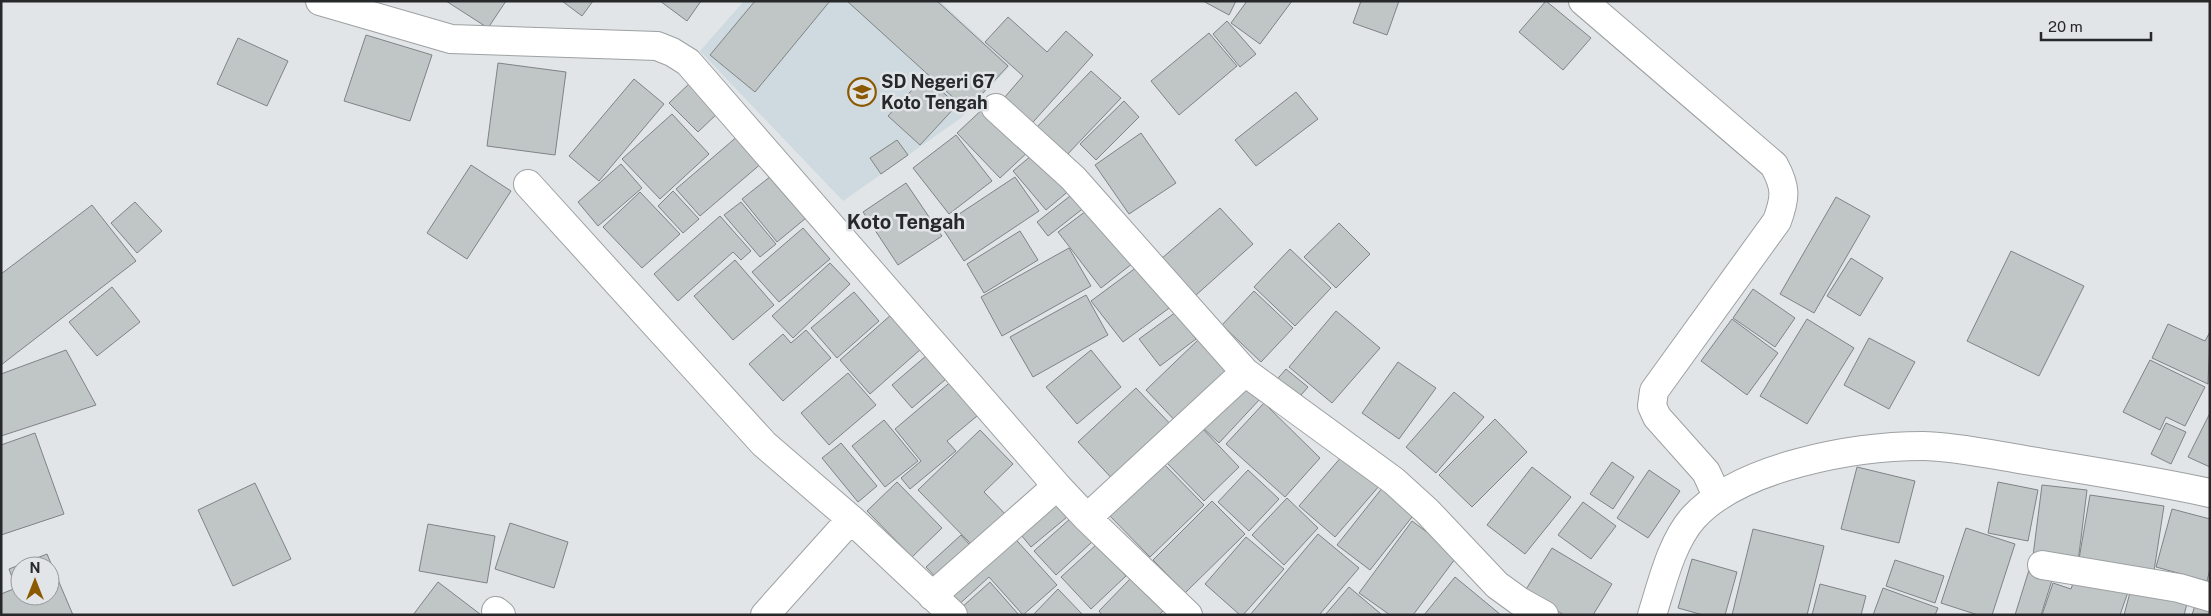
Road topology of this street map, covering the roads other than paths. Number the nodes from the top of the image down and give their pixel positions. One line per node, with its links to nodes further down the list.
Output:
1 (320, 1): 6 (street)
2 (1583, 1): 8 (street)
3 (996, 108): 5 (street)
4 (528, 184): 10 (street)
5 (1244, 372): 9 (street); 17 (street)
6 (1057, 486): 9 (street); 12 (street)
7 (2210, 493): 8 (street)
8 (1717, 496): 18 (street)
9 (1087, 518): 14 (street)
10 (851, 519): 12 (street); 15 (street)
11 (2042, 565): 13 (street)
12 (932, 596): 16 (street)
13 (2210, 597)
14 (1176, 611)
15 (765, 615)
16 (953, 615)
17 (1544, 615)
18 (1652, 615)

